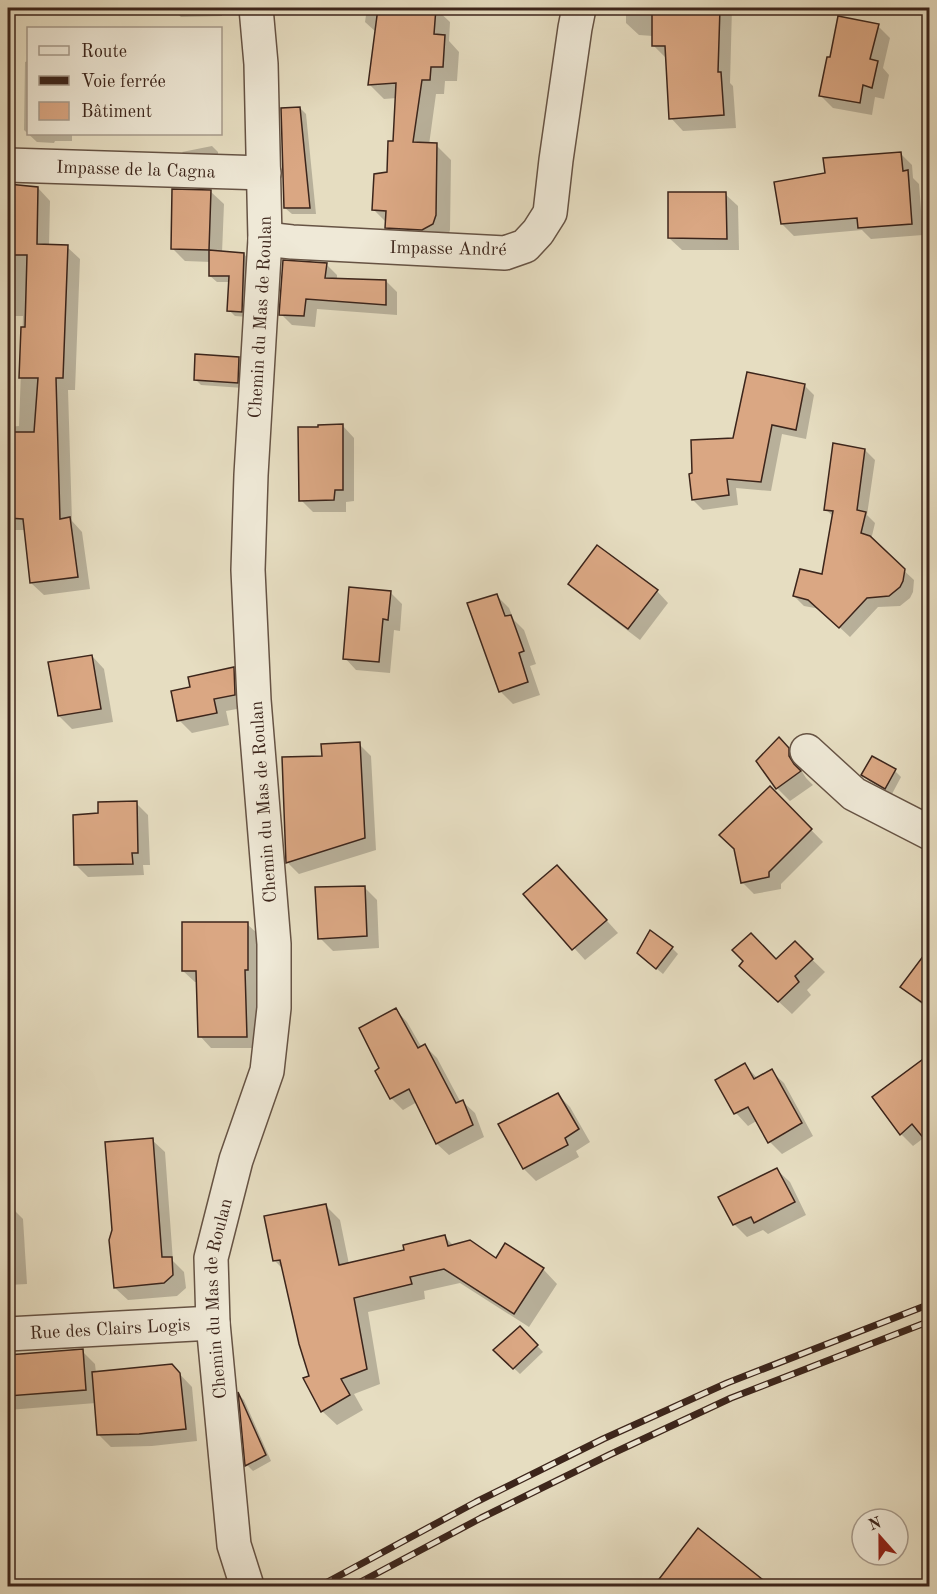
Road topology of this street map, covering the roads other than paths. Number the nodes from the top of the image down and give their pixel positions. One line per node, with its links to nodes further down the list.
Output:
1 (256, 8): 4 (street, Chemin du Mas de Roulan)
2 (579, 8): 5 (street, Impasse André)
3 (8, 165): 4 (street, Impasse de la Cagna)
4 (264, 173): 5 (street, Chemin du Mas de Roulan)
5 (265, 239): 8 (street, Chemin du Mas de Roulan)
6 (807, 751): 7 (street)
7 (930, 832)
8 (213, 1323): 9 (street, Rue des Clairs Logis); 10 (street, Chemin du Mas de Roulan)
9 (8, 1334)
10 (247, 1587)

